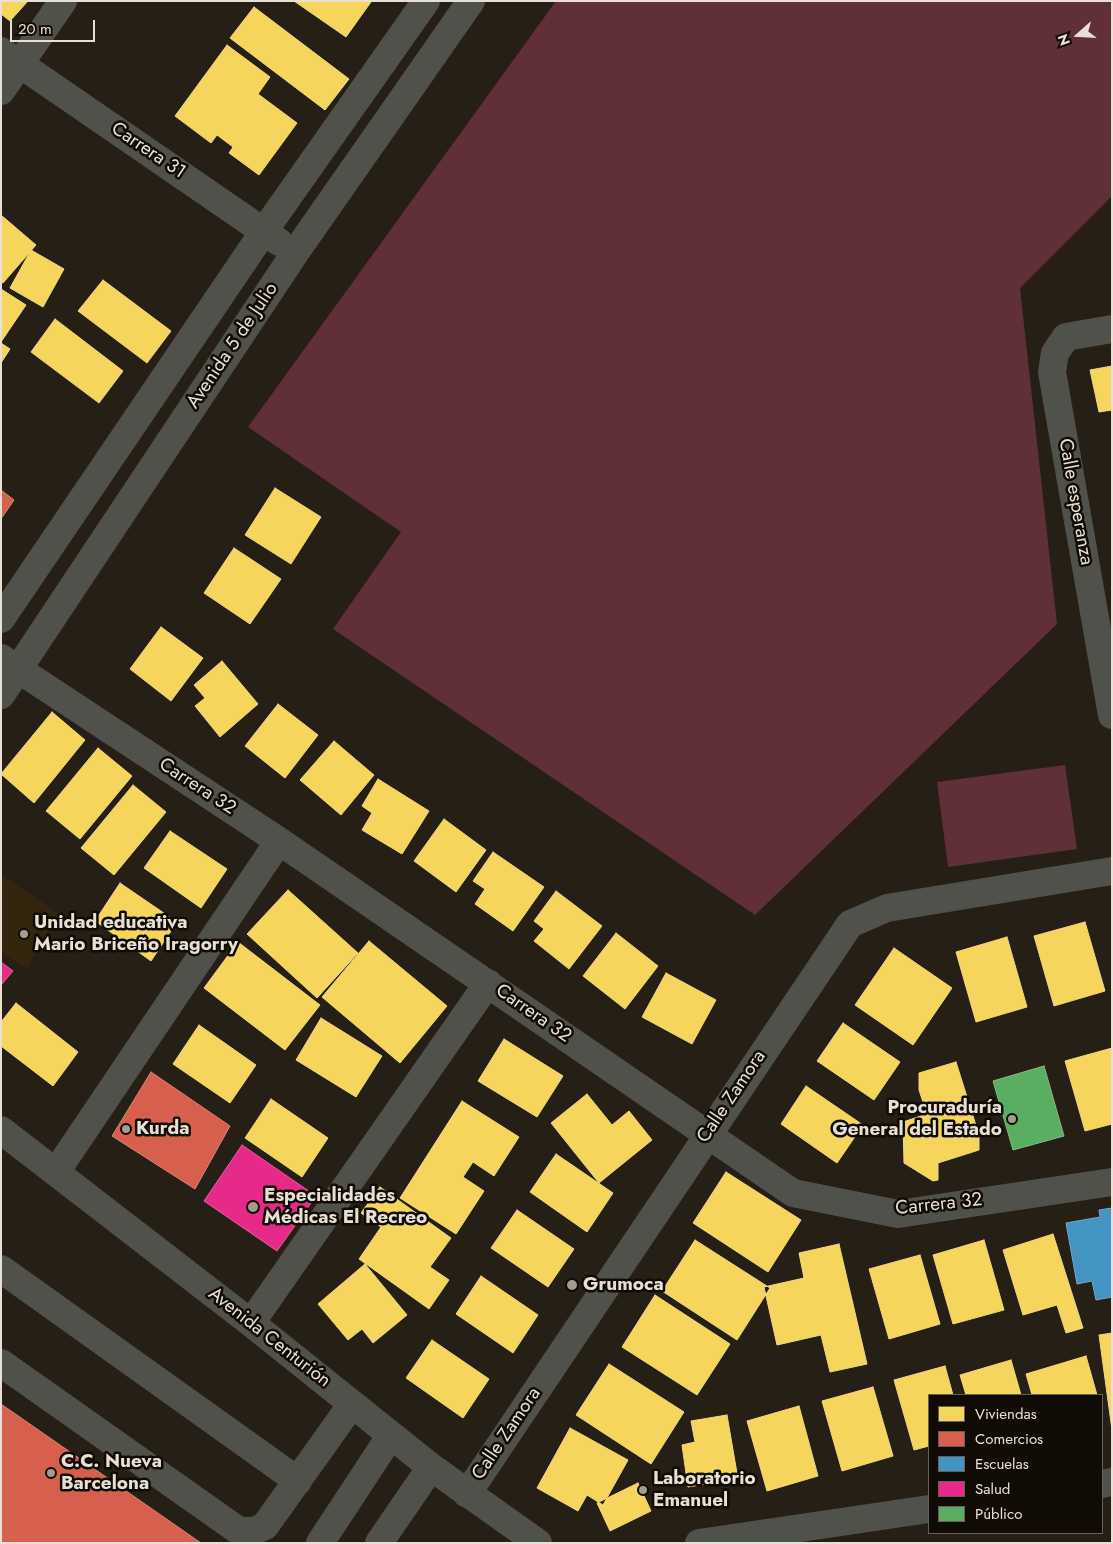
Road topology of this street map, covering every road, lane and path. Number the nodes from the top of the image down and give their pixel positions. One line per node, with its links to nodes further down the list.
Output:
1 (63, 1): 4 (street)
2 (426, 1): 6 (street, Avenida 5 de Julio)
3 (471, 1): 7 (street, Avenida 5 de Julio)
4 (10, 57): 5 (street); 6 (street, Carrera 31)
5 (1, 91)
6 (264, 231): 7 (street, Carrera 31); 9 (street, Avenida 5 de Julio)
7 (295, 253): 10 (street, Avenida 5 de Julio)
8 (1112, 329): 12 (street, Calle esperanza)
9 (1, 619)
10 (9, 663): 11 (street, Avenida 5 de Julio); 13 (street, Carrera 32)
11 (1, 694)
12 (1112, 715)
13 (278, 841): 15 (street, Carrera 32); 18 (street)
14 (1112, 871): 17 (street, Calle Zamora)
15 (488, 983): 17 (street, Carrera 32); 21 (street)
16 (1, 1130): 18 (street, Avenida Centurión)
17 (707, 1134): 19 (street, Carrera 32); 27 (street, Calle Zamora)
18 (56, 1172): 21 (street, Avenida Centurión)
19 (1112, 1182)
20 (1, 1268): 26 (street)
21 (251, 1324): 23 (street, Avenida Centurión)
22 (1, 1363): 26 (street)
23 (352, 1404): 24 (street, Avenida Centurión); 26 (street)
24 (391, 1436): 25 (street, Avenida Centurión); 29 (street)
25 (431, 1467): 27 (street, Avenida Centurión); 30 (street)
26 (298, 1481)
27 (467, 1494): 31 (street, Avenida Centurión)
28 (928, 1509): 32 (street)
29 (320, 1543)
30 (379, 1543)
31 (538, 1543)
32 (699, 1543)

